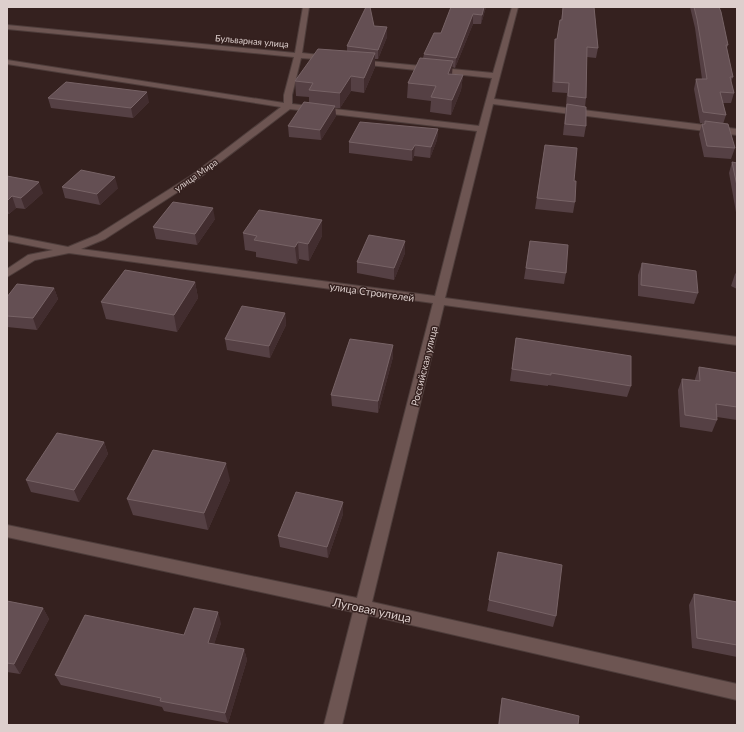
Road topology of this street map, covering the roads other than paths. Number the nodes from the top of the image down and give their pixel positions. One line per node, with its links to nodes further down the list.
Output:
1 (306, 7): 4 (street)
2 (515, 7): 8 (street, Российская улица)
3 (7, 27): 4 (street, Бульварная улица)
4 (298, 55): 5 (street, Бульварная улица); 10 (street)
5 (338, 59)
6 (354, 61): 8 (street)
7 (7, 62): 10 (street)
8 (496, 76): 9 (street, Российская улица)
9 (490, 101): 11 (street, Российская улица); 12 (street)
10 (288, 106): 11 (street); 14 (street, улица Мира)
11 (482, 130): 16 (street, Российская улица)
12 (737, 132)
13 (7, 238): 14 (street, улица Строителей)
14 (69, 250): 15 (street, улица Мира); 16 (street, улица Строителей)
15 (7, 274)
16 (440, 301): 17 (street, улица Строителей); 19 (street, Российская улица)
17 (737, 340)
18 (7, 532): 19 (street, Луговая улица)
19 (364, 608): 20 (street, Луговая улица); 21 (street, Российская улица)
20 (737, 692)
21 (333, 725)

